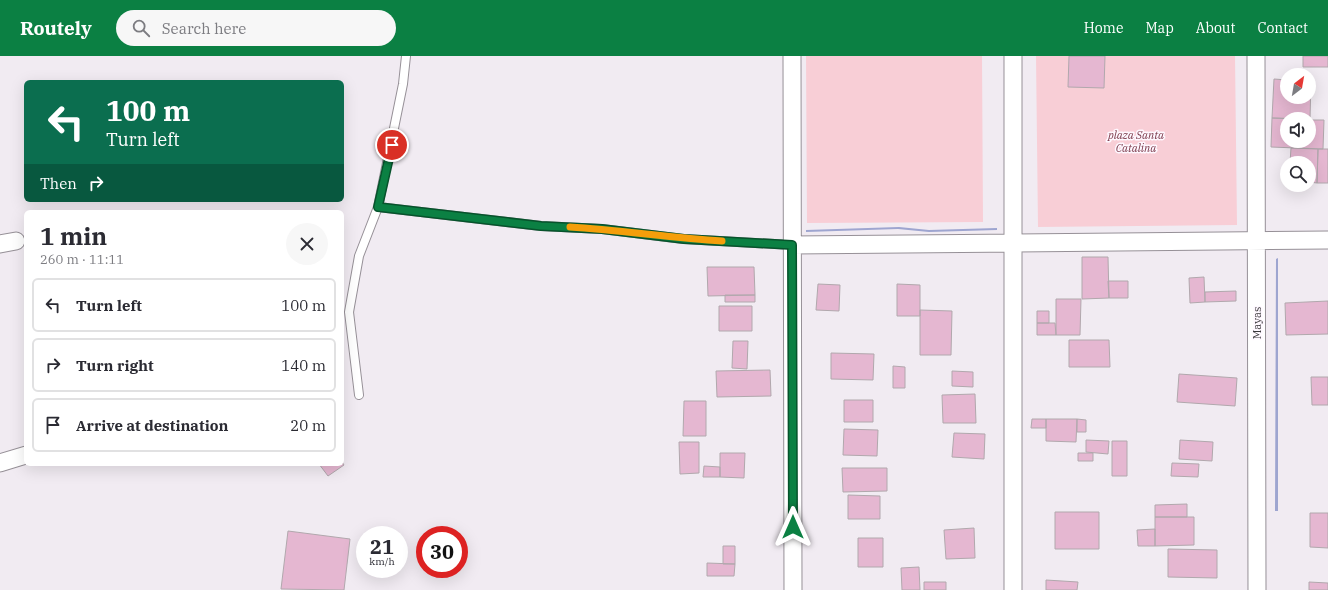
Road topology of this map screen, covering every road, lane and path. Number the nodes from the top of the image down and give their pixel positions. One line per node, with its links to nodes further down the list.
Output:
1 (406, 56): 5 (lane)
2 (792, 56): 9 (street)
3 (1012, 56): 8 (street)
4 (1256, 56): 7 (street, Mayas)
5 (378, 207): 9 (lane); 10 (lane)
6 (1328, 240): 7 (street)
7 (1256, 241): 8 (street); 15 (street, Mayas)
8 (1013, 243): 9 (street); 14 (street)
9 (792, 245): 13 (street)
10 (359, 395)
11 (24, 456): 12 (street)
12 (0, 463)
13 (793, 590)
14 (1013, 590)
15 (1257, 590)

